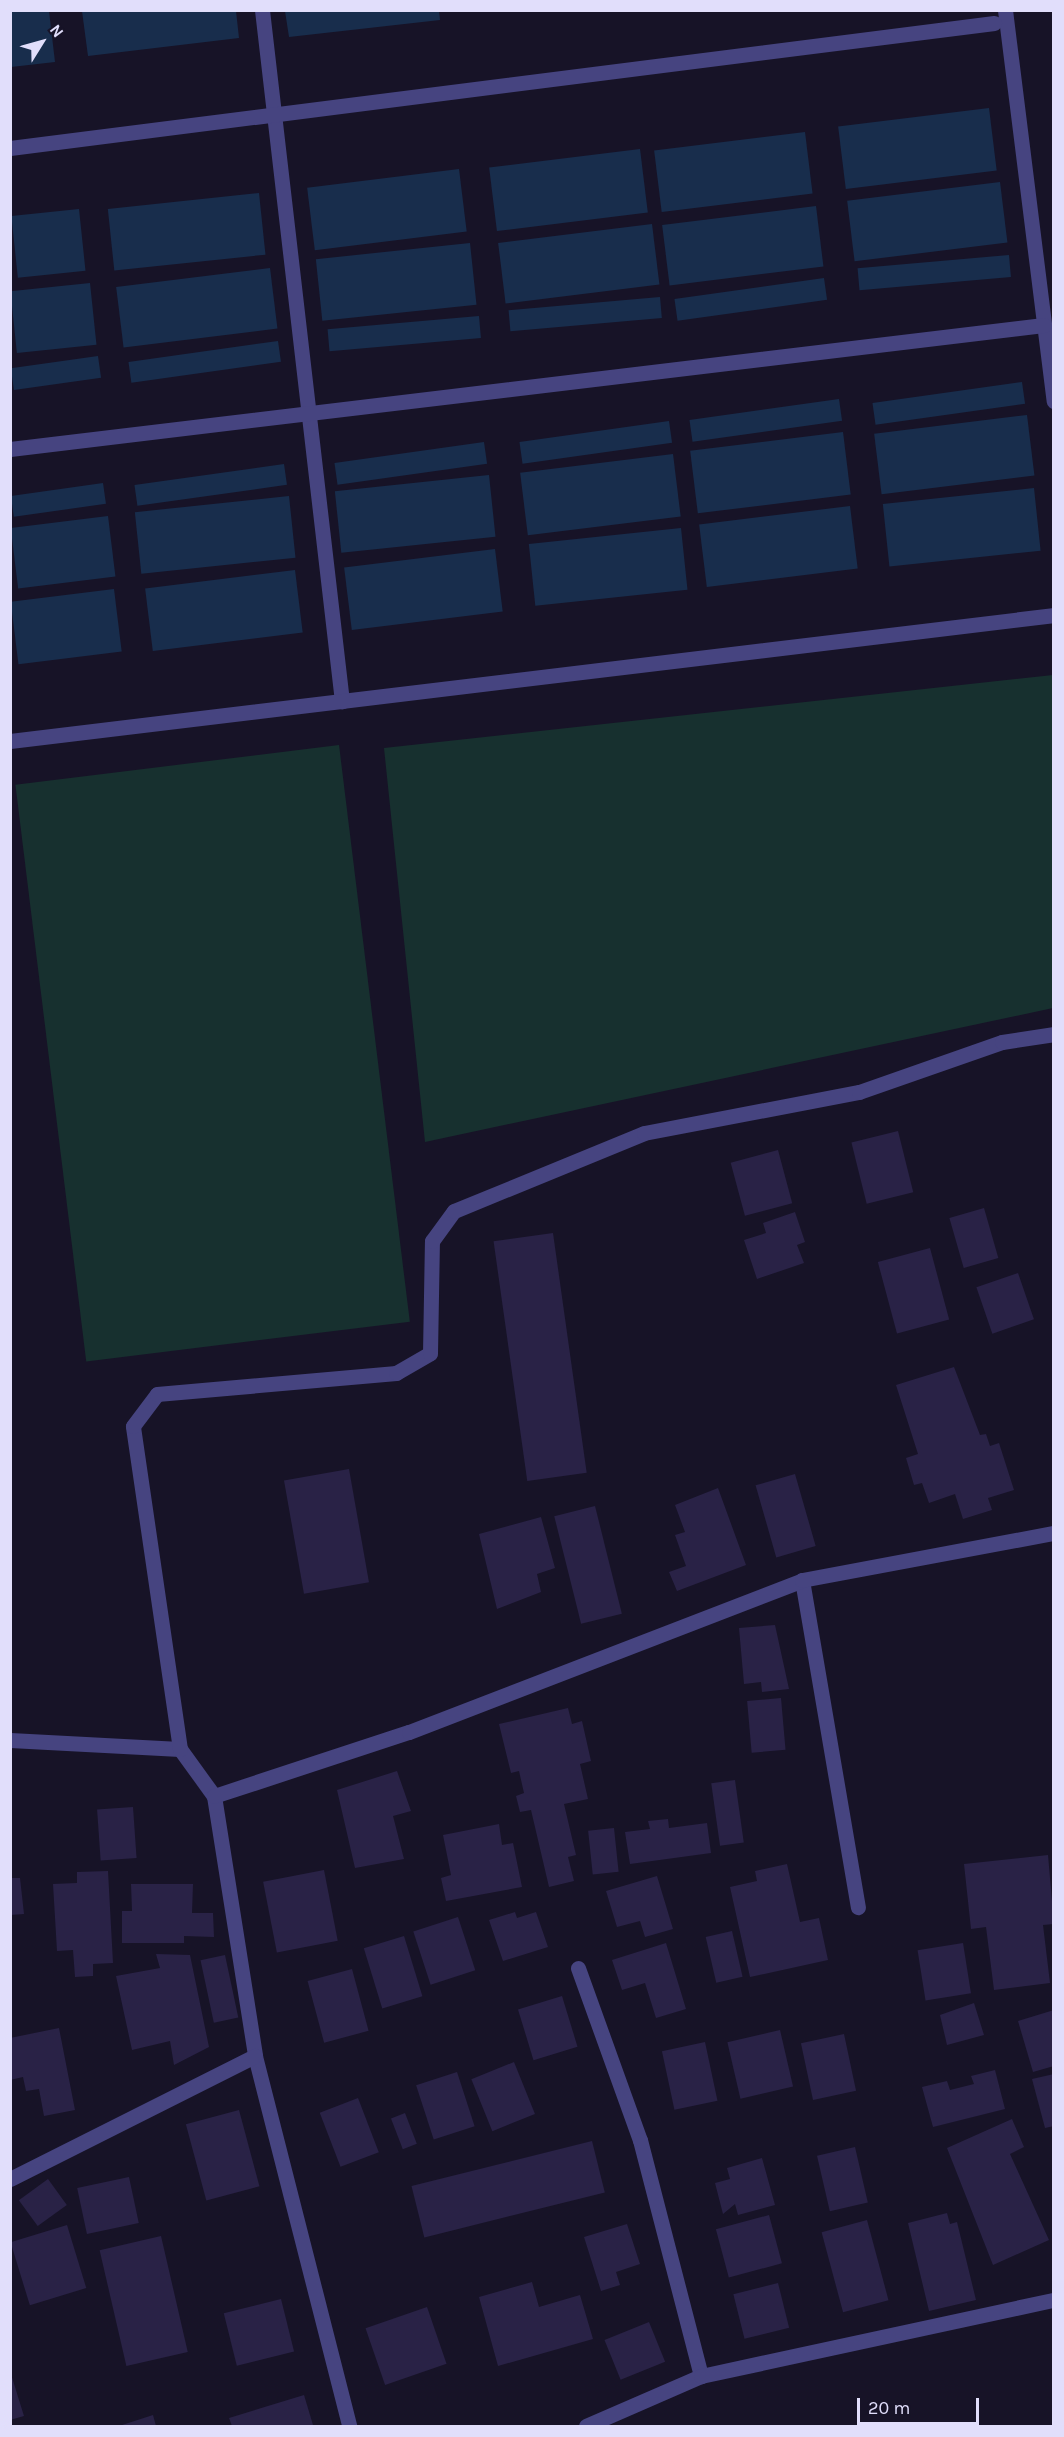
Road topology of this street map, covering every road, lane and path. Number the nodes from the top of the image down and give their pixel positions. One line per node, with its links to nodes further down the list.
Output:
1 (262, 10): 4 (street)
2 (1005, 10): 6 (street)
3 (994, 23): 4 (street)
4 (273, 117): 5 (street); 8 (street)
5 (10, 148)
6 (1044, 324): 7 (street); 8 (street)
7 (1053, 401)
8 (305, 411): 9 (street); 11 (street)
9 (10, 449)
10 (1053, 615): 11 (street)
11 (342, 701): 12 (street)
12 (10, 741)
13 (1053, 1034): 17 (street)
14 (1053, 1533): 15 (street)
15 (802, 1580): 18 (street); 19 (street)
16 (10, 1740): 17 (street)
17 (180, 1749): 18 (street)
18 (214, 1796): 21 (street)
19 (858, 1907)
20 (578, 1968): 24 (street)
21 (255, 2056): 22 (street); 25 (street)
22 (10, 2179)
23 (1053, 2300): 24 (street)
24 (701, 2376): 26 (street)
25 (349, 2427)
26 (586, 2427)

